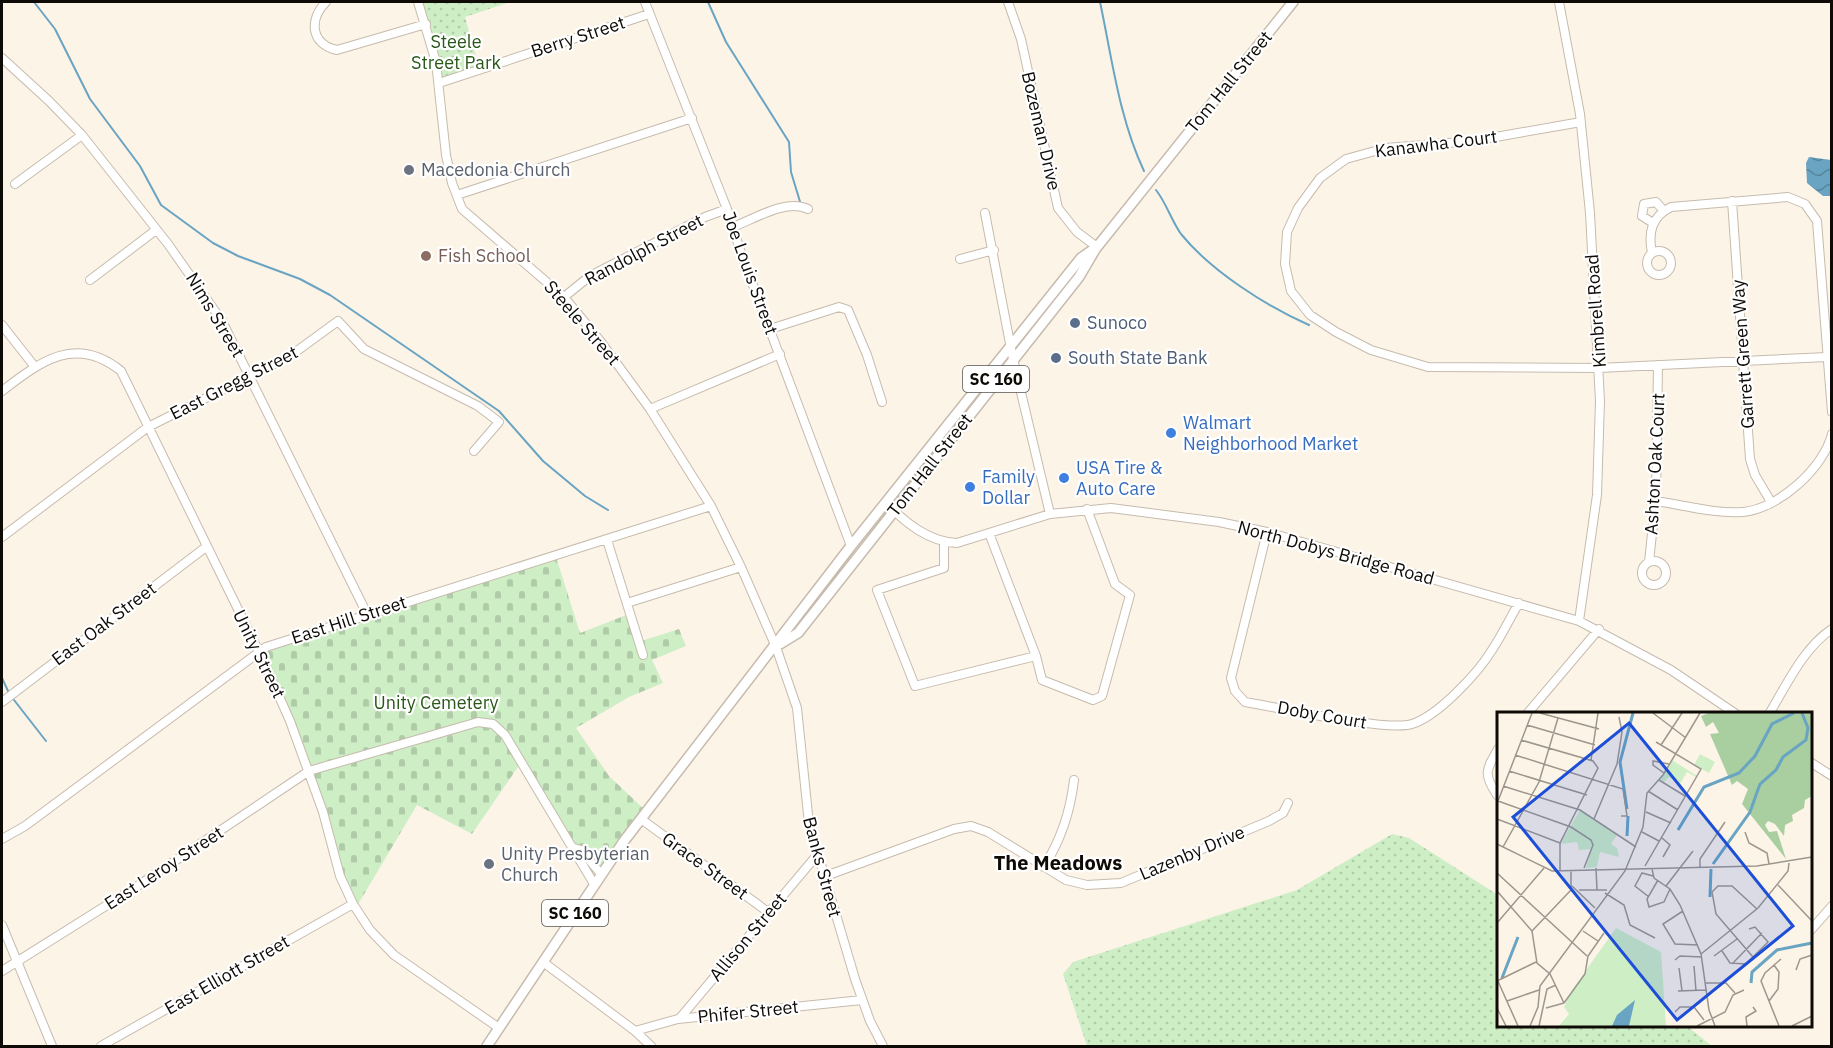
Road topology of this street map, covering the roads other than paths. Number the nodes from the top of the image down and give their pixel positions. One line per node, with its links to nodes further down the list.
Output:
1 (326, 2): 8 (street)
2 (418, 2): 8 (street, Steele Street)
3 (645, 2): 7 (street, Joe Louis Street)
4 (1008, 2): 24 (street, Bozeman Drive)
5 (1293, 2): 24 (main road, Tom Hall Street / SC 160)
6 (1559, 2): 12 (street, Kimbrell Road)
7 (649, 14): 10 (street, Berry Street); 11 (street, Joe Louis Street)
8 (426, 24): 10 (street, Steele Street)
9 (2, 58): 13 (street, Nims Street)
10 (438, 83): 15 (street, Steele Street)
11 (692, 118): 15 (street); 17 (street, Joe Louis Street)
12 (1581, 122): 39 (street, Kimbrell Road); 39 (street, Kanawha Court)
13 (82, 135): 14 (street); 23 (street, Nims Street)
14 (15, 184)
15 (457, 195): 29 (street, Steele Street)
16 (1732, 201): 19 (street); 34 (street); 36 (street, Garrett Green Way)
17 (728, 209): 22 (street, Joe Louis Street); 29 (street, Randolph Street)
18 (808, 209): 22 (street)
19 (1664, 211): 21 (street); 21 (street)
20 (985, 213): 25 (street)
21 (1653, 224): 26 (street)
22 (733, 227): 31 (street, Joe Louis Street)
23 (156, 230): 28 (street); 40 (street, Nims Street)
24 (1097, 247): 32 (main road, Tom Hall Street / SC 160); 35 (main road, Tom Hall Street / SC 160)
25 (994, 250): 27 (street); 32 (street)
26 (1652, 253)
27 (960, 259)
28 (90, 280)
29 (564, 297): 43 (street, Steele Street)
30 (2, 325): 38 (street)
31 (770, 329): 33 (street, Joe Louis Street); 42 (street)
32 (1011, 347): 35 (street); 50 (main road, Tom Hall Street / SC 160)
33 (780, 354): 43 (street); 60 (street, Joe Louis Street)
34 (1827, 357): 36 (street, Kanawha Court); 44 (street)
35 (1012, 358): 53 (main road, Tom Hall Street / SC 160); 54 (street)
36 (1743, 361): 37 (street, Kanawha Court); 49 (street, Garrett Green Way)
37 (1658, 365): 39 (street, Kanawha Court); 48 (street, Ashton Oak Court)
38 (35, 367): 41 (street, Unity Street); 45 (street, Unity Street)
39 (1599, 368): 67 (street, Kimbrell Road)
40 (251, 377): 45 (street, East Gregg Street); 47 (street, East Gregg Street); 66 (street, Nims Street)
41 (2, 392)
42 (882, 402)
43 (650, 409): 51 (street, Steele Street)
44 (1832, 412)
45 (148, 427): 57 (street, East Gregg Street); 61 (street, Unity Street)
46 (1832, 434): 49 (street)
47 (474, 451)
48 (1656, 501): 49 (street); 62 (street, Ashton Oak Court)
49 (1772, 502)
50 (887, 504): 53 (street); 60 (main road, Tom Hall Street / SC 160)
51 (711, 506): 58 (street, East Hill Street); 63 (street, Steele Street)
52 (1087, 509): 54 (street, North Dobys Bridge Road); 55 (street, North Dobys Bridge Road); 73 (street)
53 (894, 511): 59 (street); 70 (main road, Tom Hall Street / SC 160)
54 (1050, 514): 56 (street, North Dobys Bridge Road)
55 (1267, 532): 65 (street, North Dobys Bridge Road); 65 (street, Doby Court)
56 (989, 533): 59 (street, North Dobys Bridge Road); 73 (street)
57 (2, 537)
58 (607, 540): 64 (street); 66 (street, East Hill Street)
59 (944, 543): 73 (street)
60 (851, 546): 70 (main road, Tom Hall Street / SC 160)
61 (206, 547): 71 (street, Unity Street); 74 (street, East Oak Street)
62 (1649, 562)
63 (741, 567): 64 (street); 70 (street, Steele Street)
64 (627, 603): 72 (street)
65 (1519, 603): 67 (street, North Dobys Bridge Road)
66 (367, 614): 71 (street, East Hill Street)
67 (1579, 621): 68 (street, North Dobys Bridge Road)
68 (1599, 629): 75 (street); 76 (street, North Dobys Bridge Road)
69 (1832, 629): 77 (street)
70 (776, 647): 85 (main road, Tom Hall Street / SC 160); 88 (street, Banks Street)
71 (258, 650): 80 (street, Unity Street); 86 (street, East Hill Street)
72 (643, 655)
73 (1036, 656)
74 (2, 702)
75 (1529, 712)
76 (1733, 712)
77 (1770, 712)
78 (1497, 751): 83 (street)
79 (1812, 763): 81 (street)
80 (309, 771): 87 (street, East Leroy Street); 93 (street, Unity Street); 98 (street, East Leroy Street)
81 (1832, 776)
82 (1074, 780): 89 (street)
83 (1497, 795)
84 (1288, 803): 89 (street, Lazenby Drive)
85 (641, 819): 90 (main road, Tom Hall Street / SC 160); 95 (street, Grace Street)
86 (2, 839)
87 (574, 848): 90 (street); 92 (street, East Leroy Street)
88 (817, 855): 91 (street, Banks Street); 95 (street, Allison Street)
89 (1044, 867): 91 (street, Lazenby Drive)
90 (601, 874): 92 (main road, Tom Hall Street / SC 160)
91 (823, 877): 101 (street, Banks Street)
92 (594, 884): 99 (main road, Tom Hall Street / SC 160)
93 (353, 904): 103 (street, Unity Street); 106 (street, East Elliott Street)
94 (1832, 906): 97 (street)
95 (768, 912): 102 (street, Allison Street)
96 (2, 925): 98 (street)
97 (1812, 929)
98 (17, 962): 100 (street, East Leroy Street); 105 (street)
99 (543, 962): 103 (main road, Tom Hall Street / SC 160); 104 (street)
100 (2, 971)
101 (862, 1000): 102 (street, Phifer Street); 109 (street, Banks Street)
102 (678, 1019): 104 (street, Phifer Street)
103 (499, 1028): 107 (main road, Tom Hall Street / SC 160)
104 (635, 1031): 108 (street)
105 (52, 1047)
106 (101, 1047)
107 (487, 1047)
108 (651, 1047)
109 (883, 1047)

